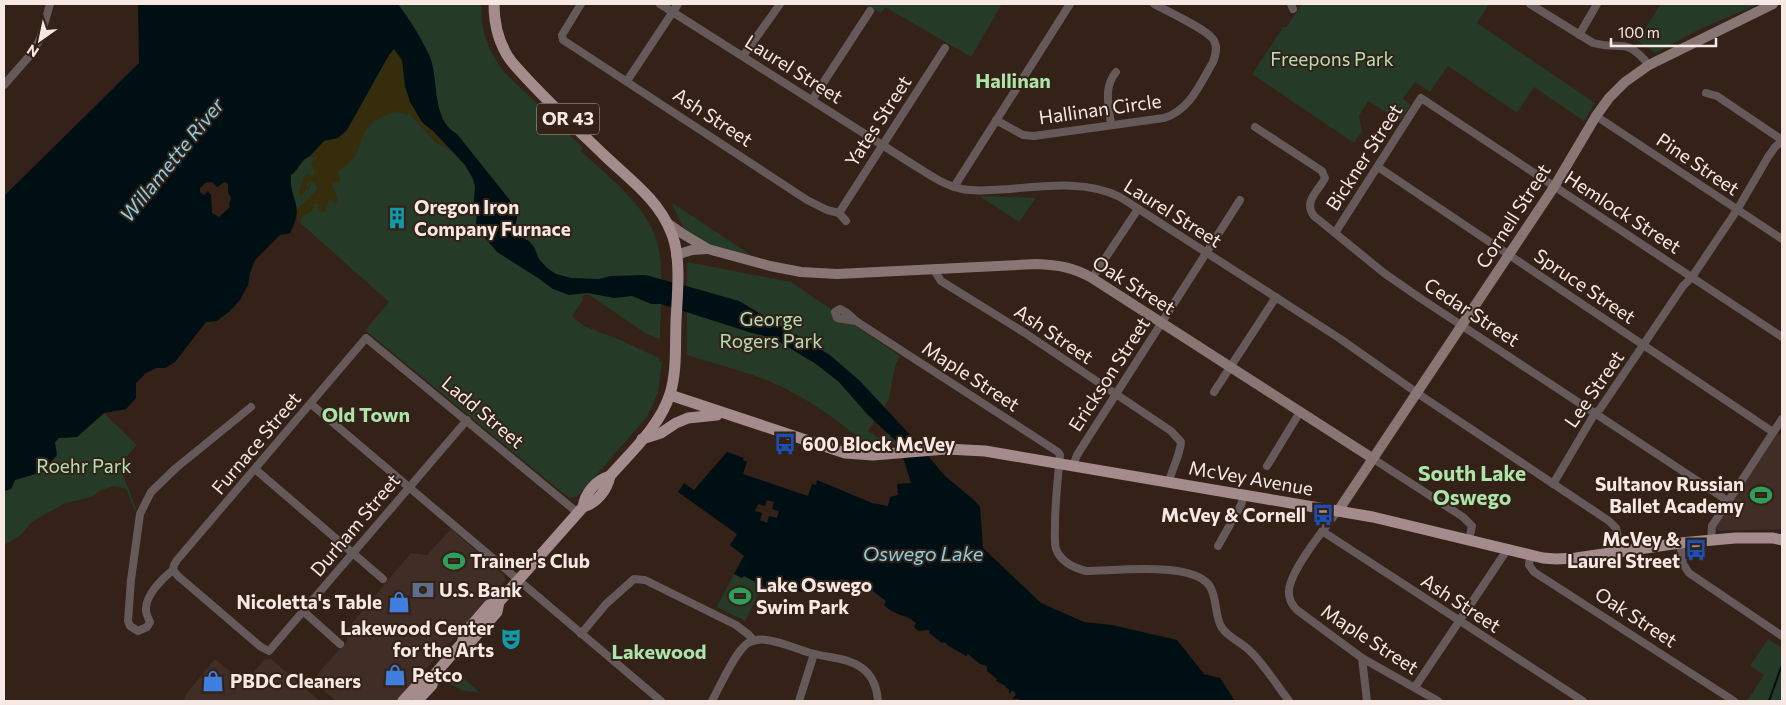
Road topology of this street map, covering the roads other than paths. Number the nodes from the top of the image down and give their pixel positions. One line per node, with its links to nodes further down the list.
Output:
1 (50, 4): 20 (street)
2 (494, 4): 38 (main road, OR 43)
3 (581, 4): 19 (street, Ash Street)
4 (660, 4): 13 (street, Laurel Street)
5 (678, 4): 13 (street)
6 (780, 4): 16 (street)
7 (1070, 4): 25 (street)
8 (1154, 4): 26 (street, Hallinan Circle)
9 (1530, 4): 14 (street)
10 (1597, 4): 14 (street)
11 (1773, 4): 17 (street, Cornell Street)
12 (870, 11): 23 (street)
13 (672, 12): 16 (street, Laurel Street); 19 (street)
14 (1578, 35): 17 (street)
15 (946, 48): 29 (street, Yates Street)
16 (743, 56): 23 (street, Laurel Street)
17 (1649, 65): 24 (street, Cornell Street)
18 (1116, 72): 26 (street)
19 (628, 81): 36 (street, Ash Street)
20 (4, 85)
21 (1706, 93): 28 (street)
22 (1421, 98): 30 (street, Bickner Street); 32 (street, Hemlock Street)
23 (812, 100): 29 (street, Laurel Street)
24 (1596, 116): 32 (street, Cornell Street); 35 (street, Pine Street)
25 (996, 120): 26 (street, Hallinan Circle); 31 (street)
26 (1110, 125)
27 (1255, 127): 39 (street, Cedar Street)
28 (1782, 141): 35 (street, Lee Street)
29 (882, 144): 31 (street, Laurel Street); 36 (street, Yates Street)
30 (1378, 167): 39 (street, Bickner Street); 43 (street, Spruce Street)
31 (954, 187): 34 (street, Laurel Street)
32 (1554, 187): 43 (street, Cornell Street); 46 (street, Hemlock Street)
33 (1240, 200): 42 (street, Erickson Street)
34 (1138, 209): 42 (street, Laurel Street); 47 (street)
35 (1737, 210): 40 (street, Pine Street); 46 (street, Lee Street)
36 (839, 212): 37 (street)
37 (846, 221)
38 (666, 222): 41 (street, Oak Street); 44 (main road, OR 43)
39 (1335, 233): 51 (street, Cedar Street)
40 (1782, 239)
41 (708, 249): 44 (street, Oak Street); 45 (street, Oak Street)
42 (1206, 253): 48 (street, Laurel Street); 50 (street, Erickson Street)
43 (1509, 254): 51 (street, Cornell Street); 54 (street, Spruce Street)
44 (676, 259): 59 (main road, OR 43)
45 (934, 270): 47 (street, Oak Street); 58 (street, Ash Street)
46 (1692, 277): 52 (street, Hemlock Street); 54 (street, Lee Street)
47 (1092, 278): 50 (street, Oak Street)
48 (1276, 297): 55 (street); 57 (street, Laurel Street)
49 (856, 321): 70 (street, Maple Street)
50 (1161, 323): 55 (street, Oak Street); 58 (street, Erickson Street)
51 (1462, 325): 57 (street, Cornell Street); 63 (street, Cedar Street)
52 (1782, 337)
53 (366, 338): 60 (street, Furnace Street); 66 (street, Ladd Street)
54 (1644, 346): 63 (street, Lee Street); 67 (street, Spruce Street)
55 (1232, 368): 56 (street); 62 (street, Oak Street)
56 (1214, 392)
57 (1417, 392): 69 (street, Cornell Street); 75 (street, Laurel Street)
58 (1116, 394): 71 (street, Erickson Street); 74 (street, Ash Street)
59 (670, 395): 64 (main road, McVey Avenue); 68 (main road, OR 43)
60 (311, 404): 73 (street, Furnace Street); 76 (street)
61 (251, 407): 91 (street, Furnace Street)
62 (1300, 412): 69 (street, Oak Street); 72 (street)
63 (1595, 413): 75 (street, Lee Street); 78 (street, Cedar Street)
64 (725, 414): 68 (main road, McVey Avenue); 70 (main road, McVey Avenue)
65 (1782, 418): 67 (street)
66 (467, 420): 76 (street, Durham Street); 79 (street, Ladd Street)
67 (1773, 432): 78 (street)
68 (642, 439): 79 (main road, OR 43)
69 (1372, 458): 80 (street, Cornell Street); 83 (street, Oak Street)
70 (1059, 464): 71 (main road, McVey Avenue); 110 (street)
71 (1073, 466): 74 (main road, McVey Avenue)
72 (1266, 466)
73 (255, 469): 89 (street); 91 (street, Furnace Street)
74 (1169, 482): 77 (main road, McVey Avenue)
75 (1553, 484): 88 (street, Laurel Street)
76 (409, 487): 89 (street, Durham Street); 93 (street)
77 (1244, 495): 80 (main road, McVey Avenue); 86 (street)
78 (1728, 501): 84 (street)
79 (581, 510): 93 (main road, OR 43)
80 (1338, 511): 81 (street); 83 (main road, McVey Avenue)
81 (1322, 531): 95 (street, Ash Street); 101 (street, Maple Street)
82 (1779, 537): 84 (main road, McVey Avenue)
83 (1469, 540): 87 (main road, McVey Avenue)
84 (1711, 540): 85 (main road, McVey Avenue)
85 (1680, 542): 88 (main road, McVey Avenue); 97 (street)
86 (1218, 546)
87 (1507, 550): 90 (main road, McVey Avenue); 95 (street)
88 (1621, 552): 90 (main road, McVey Avenue)
89 (353, 553): 92 (street); 94 (street, Durham Street)
90 (1530, 556): 114 (street, Oak Street)
91 (174, 570): 94 (street, Durham Street)
92 (383, 579)
93 (519, 580): 96 (street); 102 (main road, OR 43)
94 (303, 611): 99 (street)
95 (1460, 622): 103 (street); 113 (street, Ash Street)
96 (580, 634): 98 (street); 106 (street)
97 (1782, 636)
98 (754, 641): 100 (street); 107 (street)
99 (340, 644)
100 (814, 654): 108 (street); 109 (street)
101 (1362, 658): 103 (street, Maple Street); 111 (street)
102 (434, 675): 104 (main road, OR 43); 105 (main road, OR 43)
103 (1415, 688): 112 (street, Maple Street)
104 (403, 701)
105 (417, 701)
106 (661, 701)
107 (712, 701)
108 (799, 701)
109 (878, 701)
110 (1289, 701)
111 (1367, 701)
112 (1438, 701)
113 (1583, 701)
114 (1734, 701)

